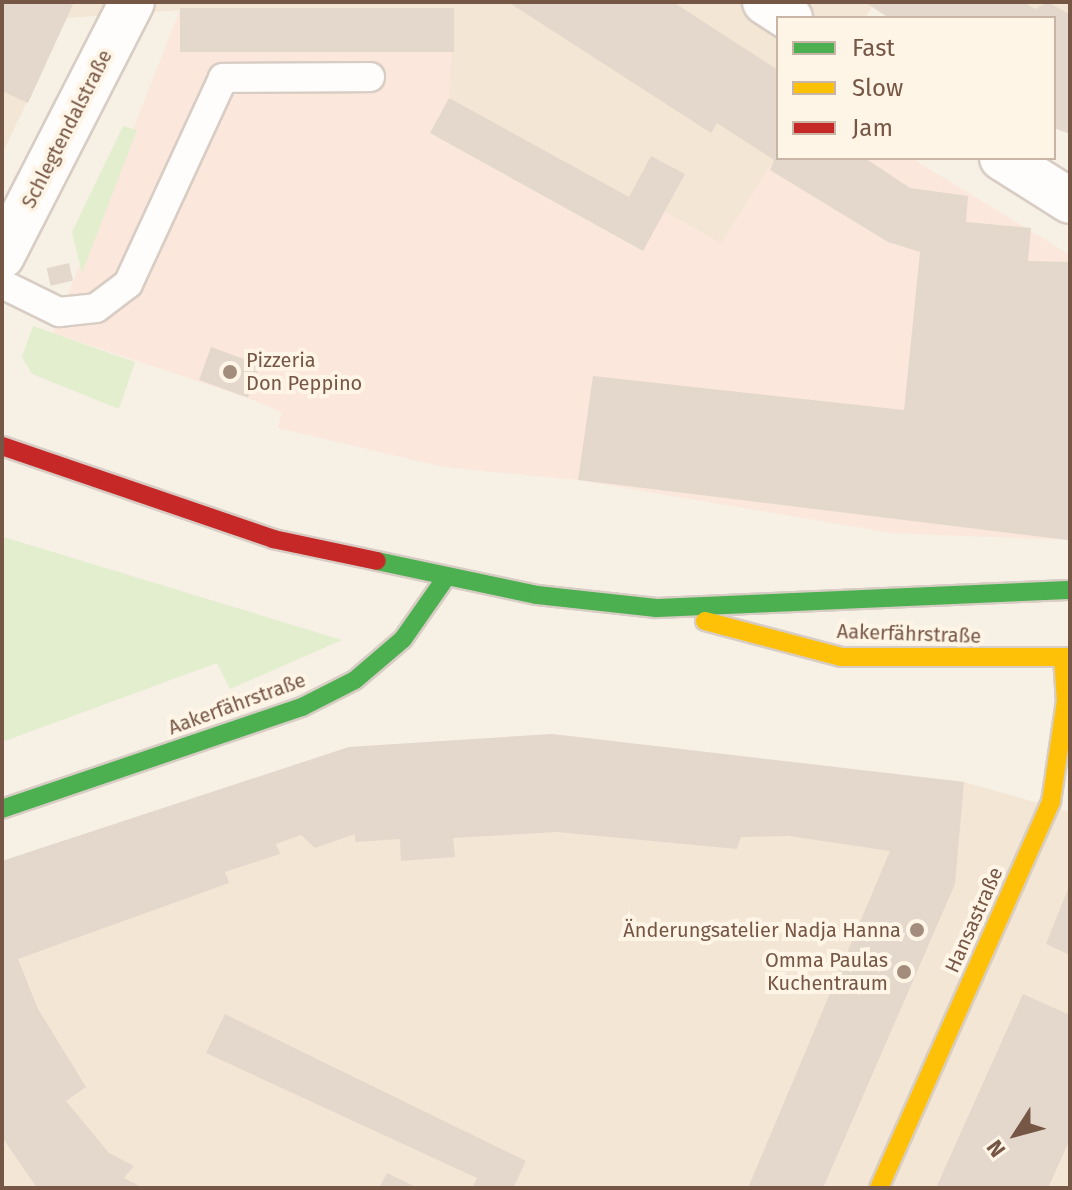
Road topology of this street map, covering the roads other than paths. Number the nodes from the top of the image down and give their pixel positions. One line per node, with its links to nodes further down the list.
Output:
1 (132, 2): 7 (street, Schlegtendalstraße)
2 (765, 2): 3 (street)
3 (787, 16)
4 (370, 77): 8 (lane)
5 (1005, 160): 6 (street)
6 (1055, 192)
7 (2, 256)
8 (2, 284)
9 (2, 446): 10 (main road, Aakerfährstraße)
10 (445, 579): 12 (main road, Aakerfährstraße); 14 (main road, Aakerfährstraße)
11 (1070, 590): 12 (main road, Aakerfährstraße)
12 (656, 608): 13 (main road, Aakerfährstraße)
13 (1067, 658): 15 (main road, Hansastraße)
14 (2, 809)
15 (879, 1188)

